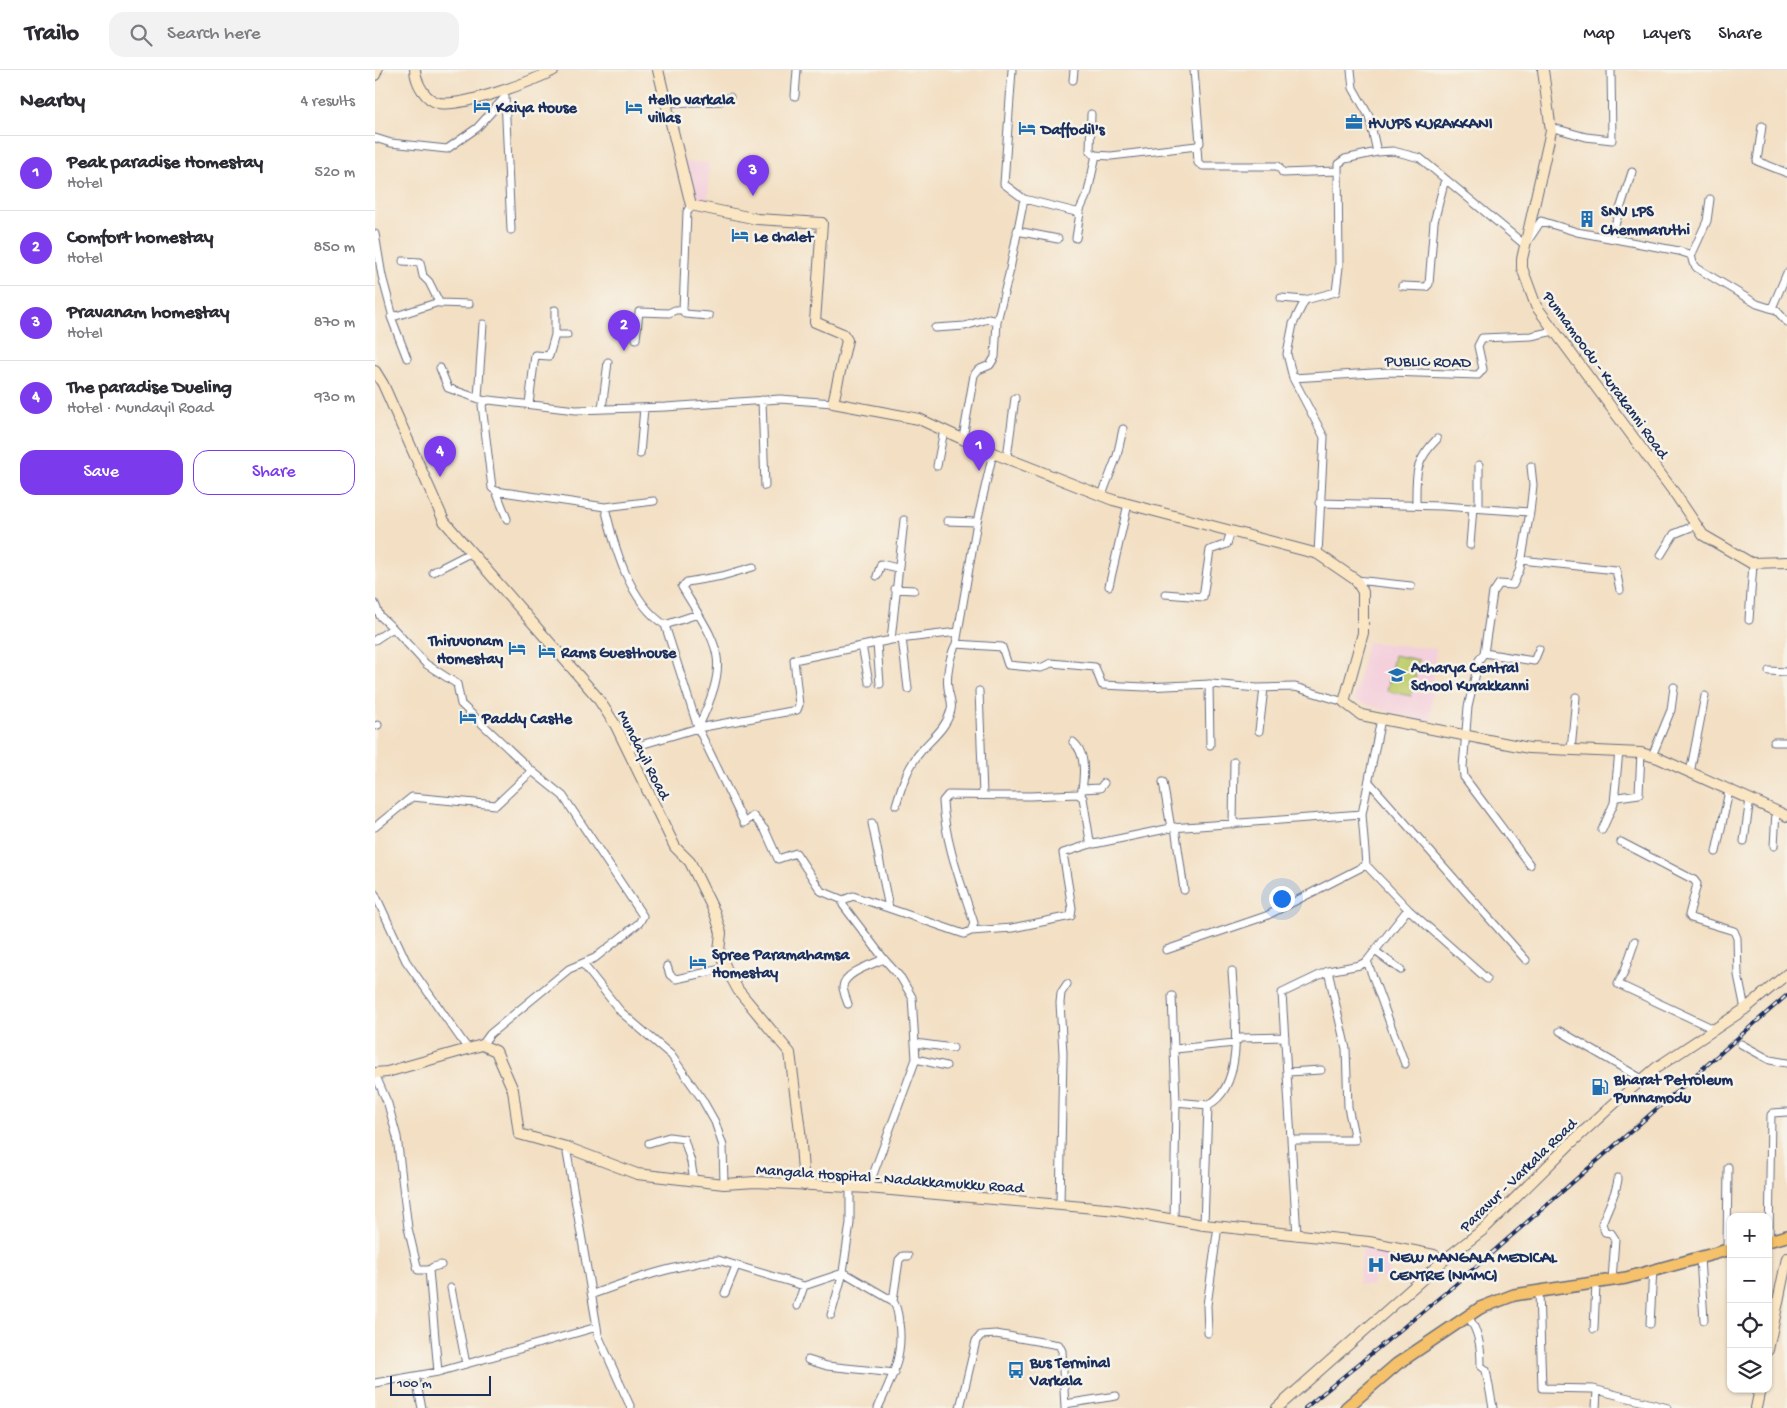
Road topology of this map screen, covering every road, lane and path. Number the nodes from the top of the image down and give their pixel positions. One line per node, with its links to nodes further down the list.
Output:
1 (377, 70): 12 (main road)
2 (415, 70): 14 (main road)
3 (554, 70): 14 (main road)
4 (658, 70): 17 (main road)
5 (797, 70): 15 (street)
6 (1012, 70): 29 (street)
7 (1074, 70): 13 (street)
8 (1194, 70): 22 (street)
9 (1351, 70): 23 (street)
10 (1543, 70): 20 (main road, Punnamoodu - Kurakanni Road)
11 (1611, 70): 20 (street)
12 (375, 75)
13 (1073, 80)
14 (504, 93): 21 (street); 33 (street)
15 (795, 96)
16 (730, 97): 17 (street)
17 (666, 103): 31 (main road)
18 (1091, 114): 24 (street)
19 (1762, 126): 27 (street)
20 (1550, 127): 39 (main road, Punnamoodu - Kurakanni Road)
21 (375, 138)
22 (1197, 146): 24 (street); 25 (street)
23 (1377, 152): 25 (street); 28 (street)
24 (1096, 155): 32 (street)
25 (1336, 171): 45 (street)
26 (1632, 172): 36 (street)
27 (1787, 173)
28 (1445, 179): 39 (street); 43 (street)
29 (1024, 199): 32 (street); 34 (street)
30 (1710, 199): 40 (street)
31 (691, 205): 50 (street); 69 (main road)
32 (1079, 212): 37 (street)
33 (511, 230)
34 (1017, 231): 38 (street); 54 (street)
35 (375, 234): 52 (street)
36 (1611, 237): 39 (street); 40 (street)
37 (1076, 238)
38 (1058, 239)
39 (1525, 245): 57 (main road, Punnamoodu - Kurakanni Road)
40 (1691, 256): 48 (street)
41 (403, 261): 46 (street)
42 (1787, 273): 48 (street)
43 (1402, 286)
44 (1281, 298): 45 (street)
45 (1305, 300): 65 (street)
46 (439, 303): 47 (street); 52 (street)
47 (469, 304)
48 (1772, 308): 53 (street)
49 (555, 310): 58 (street)
50 (683, 310): 51 (street); 60 (street)
51 (709, 316)
52 (391, 317): 61 (street)
53 (1786, 317)
54 (997, 321): 56 (street); 75 (street)
55 (483, 324): 67 (street)
56 (935, 328)
57 (1554, 331): 65 (street, PUBLIC ROAD); 97 (main road, Punnamoodu - Kurakanni Road)
58 (555, 335): 59 (street); 70 (street)
59 (567, 335)
60 (636, 339)
61 (407, 358)
62 (608, 362): 72 (street)
63 (440, 368): 67 (street)
64 (375, 371): 100 (main road, Mundayil Road)
65 (1293, 378): 87 (street)
66 (1015, 398): 79 (street)
67 (481, 400): 70 (street); 84 (street)
68 (762, 400): 69 (street); 71 (street); 83 (street)
69 (833, 403): 74 (main road)
70 (529, 404): 72 (street)
71 (644, 408): 72 (street); 78 (street)
72 (602, 409)
73 (1123, 429): 85 (street)
74 (944, 430): 75 (main road); 81 (street)
75 (963, 438): 77 (main road)
76 (1437, 439): 89 (street)
77 (993, 453): 79 (main road); 96 (street)
78 (640, 454)
79 (1007, 457): 85 (main road)
80 (1479, 465): 91 (street)
81 (937, 466)
82 (1531, 466): 92 (street)
83 (765, 486)
84 (495, 491): 90 (street); 93 (street)
85 (1102, 495): 88 (main road)
86 (654, 501): 90 (street)
87 (1319, 503): 89 (street); 101 (street)
88 (1128, 504): 98 (main road); 111 (street)
89 (1416, 505): 91 (street)
90 (605, 507): 120 (street)
91 (1476, 508): 92 (street); 99 (street)
92 (1530, 512): 103 (street)
93 (507, 520)
94 (904, 520): 107 (street)
95 (947, 521): 96 (street)
96 (977, 522): 122 (street)
97 (1696, 525): 102 (street); 105 (main road, Punnamoodu - Kurakanni Road)
98 (1231, 531): 101 (main road); 116 (street)
99 (1471, 545)
100 (471, 552): 108 (street); 151 (main road, Mundayil Road)
101 (1318, 554): 110 (main road)
102 (1661, 555)
103 (1521, 560): 115 (street); 130 (street)
104 (1787, 562): 105 (main road, Punnamoodu - Kurakanni Road)
105 (1753, 564): 119 (street)
106 (753, 567): 118 (street)
107 (897, 568): 109 (street); 113 (street)
108 (433, 572)
109 (877, 576)
110 (1355, 580): 112 (street); 142 (main road)
111 (1109, 586)
112 (1411, 586)
113 (895, 588): 114 (street); 125 (street)
114 (914, 590)
115 (1620, 590)
116 (1165, 594)
117 (375, 604): 121 (street)
118 (698, 614): 120 (street); 144 (street)
119 (1749, 620)
120 (665, 625): 144 (street)
121 (393, 628): 124 (street); 157 (street)
122 (958, 632): 123 (street); 127 (street)
123 (902, 638): 125 (street); 138 (street)
124 (375, 640)
125 (891, 640): 126 (street)
126 (877, 643): 128 (street); 134 (street)
127 (956, 644): 135 (street); 167 (street)
128 (862, 646): 133 (street); 144 (street)
129 (1539, 649): 130 (street)
130 (1484, 653): 146 (street)
131 (1769, 671): 132 (street)
132 (1787, 672)
133 (869, 682)
134 (880, 684)
135 (1209, 684): 137 (street); 150 (street)
136 (1674, 687): 155 (street)
137 (1264, 688): 142 (street); 145 (street)
138 (908, 689)
139 (979, 691): 164 (street)
140 (1705, 696): 158 (street)
141 (1577, 697): 152 (street)
142 (1344, 702): 143 (main road)
143 (1381, 719): 146 (main road); 161 (street)
144 (698, 728): 151 (street); 185 (street)
145 (1259, 731)
146 (1464, 736): 152 (main road); 182 (street)
147 (1073, 742): 163 (street)
148 (1774, 742): 149 (street)
149 (1787, 742)
150 (1210, 744)
151 (627, 749): 197 (main road, Mundayil Road)
152 (1571, 750): 153 (main road)
153 (1619, 751): 154 (main road); 175 (street)
154 (1641, 753): 155 (main road); 165 (street)
155 (1653, 756): 158 (main road)
156 (1234, 762): 172 (street)
157 (532, 772): 173 (street); 195 (street)
158 (1690, 773): 162 (main road)
159 (1163, 782): 174 (street)
160 (1104, 783): 163 (street)
161 (1370, 783): 169 (street); 193 (street)
162 (1729, 791): 166 (main road); 180 (street)
163 (1081, 792): 164 (street); 178 (street)
164 (983, 795): 188 (street)
165 (1618, 796)
166 (1750, 799): 168 (main road); 177 (street)
167 (896, 805)
168 (1776, 811): 170 (main road); 179 (street)
169 (1362, 814): 172 (street); 181 (street)
170 (1787, 816)
171 (872, 823): 186 (street)
172 (1233, 824): 174 (street)
173 (375, 827)
174 (1173, 828): 178 (street); 183 (street)
175 (1602, 830)
176 (1621, 842): 206 (street)
177 (1744, 842)
178 (1091, 844): 188 (street)
179 (1774, 846)
180 (1716, 852)
181 (1366, 866): 187 (street); 190 (street)
182 (1530, 866)
183 (1184, 890)
184 (375, 894): 216 (street)
185 (843, 900): 186 (street); 192 (street)
186 (889, 908): 188 (street)
187 (1408, 909): 191 (street); 202 (street)
188 (971, 931)
189 (1635, 941): 207 (street)
190 (1166, 950)
191 (1375, 951): 194 (street); 199 (street)
192 (884, 959): 205 (street); 211 (street)
193 (1526, 960)
194 (1367, 961): 198 (street); 219 (street)
195 (583, 964): 213 (street); 234 (street)
196 (667, 966): 197 (street)
197 (726, 968): 235 (main road, Mundayil Road)
198 (1328, 970): 209 (street); 228 (street)
199 (1401, 970)
200 (1232, 971): 210 (street)
201 (1787, 974): 206 (main road, Paravur - Varkala Road)
202 (1487, 979)
203 (1067, 984): 238 (street)
204 (1172, 996): 215 (street)
205 (848, 1004)
206 (1745, 1009): 207 (main road, Paravur - Varkala Road)
207 (1716, 1030): 224 (main road, Paravur - Varkala Road)
208 (1560, 1031): 224 (street)
209 (1285, 1037): 210 (street); 222 (street)
210 (1235, 1043): 215 (street); 226 (street)
211 (915, 1044): 214 (street); 217 (street)
212 (1741, 1044): 218 (street)
213 (482, 1045): 216 (main road); 230 (main road, Mangala Hospital - Nadakkamukku Road)
214 (953, 1048)
215 (1175, 1048): 225 (street)
216 (468, 1049): 223 (main road)
217 (916, 1059): 220 (street); 237 (street)
218 (1787, 1063)
219 (1405, 1064)
220 (946, 1066)
221 (1321, 1070): 222 (street)
222 (1288, 1072): 228 (street)
223 (375, 1074): 254 (street)
224 (1642, 1079): 251 (main road, Paravur - Varkala Road)
225 (1176, 1102): 226 (street); 241 (street)
226 (1208, 1105): 242 (street)
227 (1787, 1112): 240 (street)
228 (1293, 1140): 244 (street)
229 (649, 1143): 233 (street)
230 (566, 1147): 233 (main road, Mangala Hospital - Nadakkamukku Road); 263 (street)
231 (1728, 1167): 239 (street)
232 (1619, 1178): 257 (street)
233 (694, 1181): 234 (main road, Mangala Hospital - Nadakkamukku Road)
234 (724, 1184): 235 (main road, Mangala Hospital - Nadakkamukku Road)
235 (804, 1185): 236 (main road, Mangala Hospital - Nadakkamukku Road)
236 (850, 1188): 237 (main road, Mangala Hospital - Nadakkamukku Road); 256 (street)
237 (868, 1188): 238 (main road, Mangala Hospital - Nadakkamukku Road)
238 (1060, 1204): 241 (main road, Mangala Hospital - Nadakkamukku Road)
239 (1729, 1213)
240 (1769, 1213)
241 (1173, 1221): 242 (main road, Mangala Hospital - Nadakkamukku Road)
242 (1204, 1225): 243 (main road, Mangala Hospital - Nadakkamukku Road)
243 (1218, 1226): 244 (main road, Mangala Hospital - Nadakkamukku Road); 272 (street)
244 (1297, 1236): 251 (main road, Mangala Hospital - Nadakkamukku Road)
245 (1787, 1236): 246 (main road)
246 (1772, 1240)
247 (1727, 1251): 249 (main road)
248 (908, 1256): 264 (street)
249 (1700, 1258): 255 (main road); 268 (street)
250 (1787, 1258): 273 (main road)
251 (1444, 1260): 288 (main road, Paravur - Varkala Road)
252 (441, 1265): 254 (street)
253 (736, 1266): 259 (street); 262 (street); 263 (street)
254 (429, 1270): 276 (street)
255 (1653, 1270): 257 (main road); 269 (street)
256 (843, 1274): 259 (street); 264 (street); 266 (street)
257 (1612, 1280): 258 (main road)
258 (1596, 1283): 261 (main road); 271 (street)
259 (804, 1286): 265 (street)
260 (451, 1288): 275 (street)
261 (1539, 1291): 267 (main road); 280 (street)
262 (725, 1293)
263 (593, 1294): 270 (street)
264 (893, 1301): 277 (street)
265 (797, 1306)
266 (831, 1315)
267 (1467, 1315): 289 (main road); 290 (street)
268 (1704, 1320)
269 (1650, 1324)
270 (597, 1326): 275 (street); 285 (street)
271 (1594, 1329)
272 (1208, 1333)
273 (1768, 1348)
274 (808, 1360): 277 (street)
275 (466, 1364): 276 (street)
276 (438, 1372): 278 (street)
277 (895, 1373): 286 (street)
278 (415, 1376): 279 (street); 284 (street)
279 (375, 1383)
280 (1597, 1390): 291 (street); 292 (street)
281 (1759, 1393): 293 (main road)
282 (1116, 1396): 283 (street)
283 (1065, 1406): 287 (street)
284 (422, 1408)
285 (631, 1408)
286 (878, 1408)
287 (960, 1408)
288 (1277, 1408)
289 (1346, 1408)
290 (1493, 1408)
291 (1596, 1408)
292 (1668, 1408)
293 (1756, 1408)

